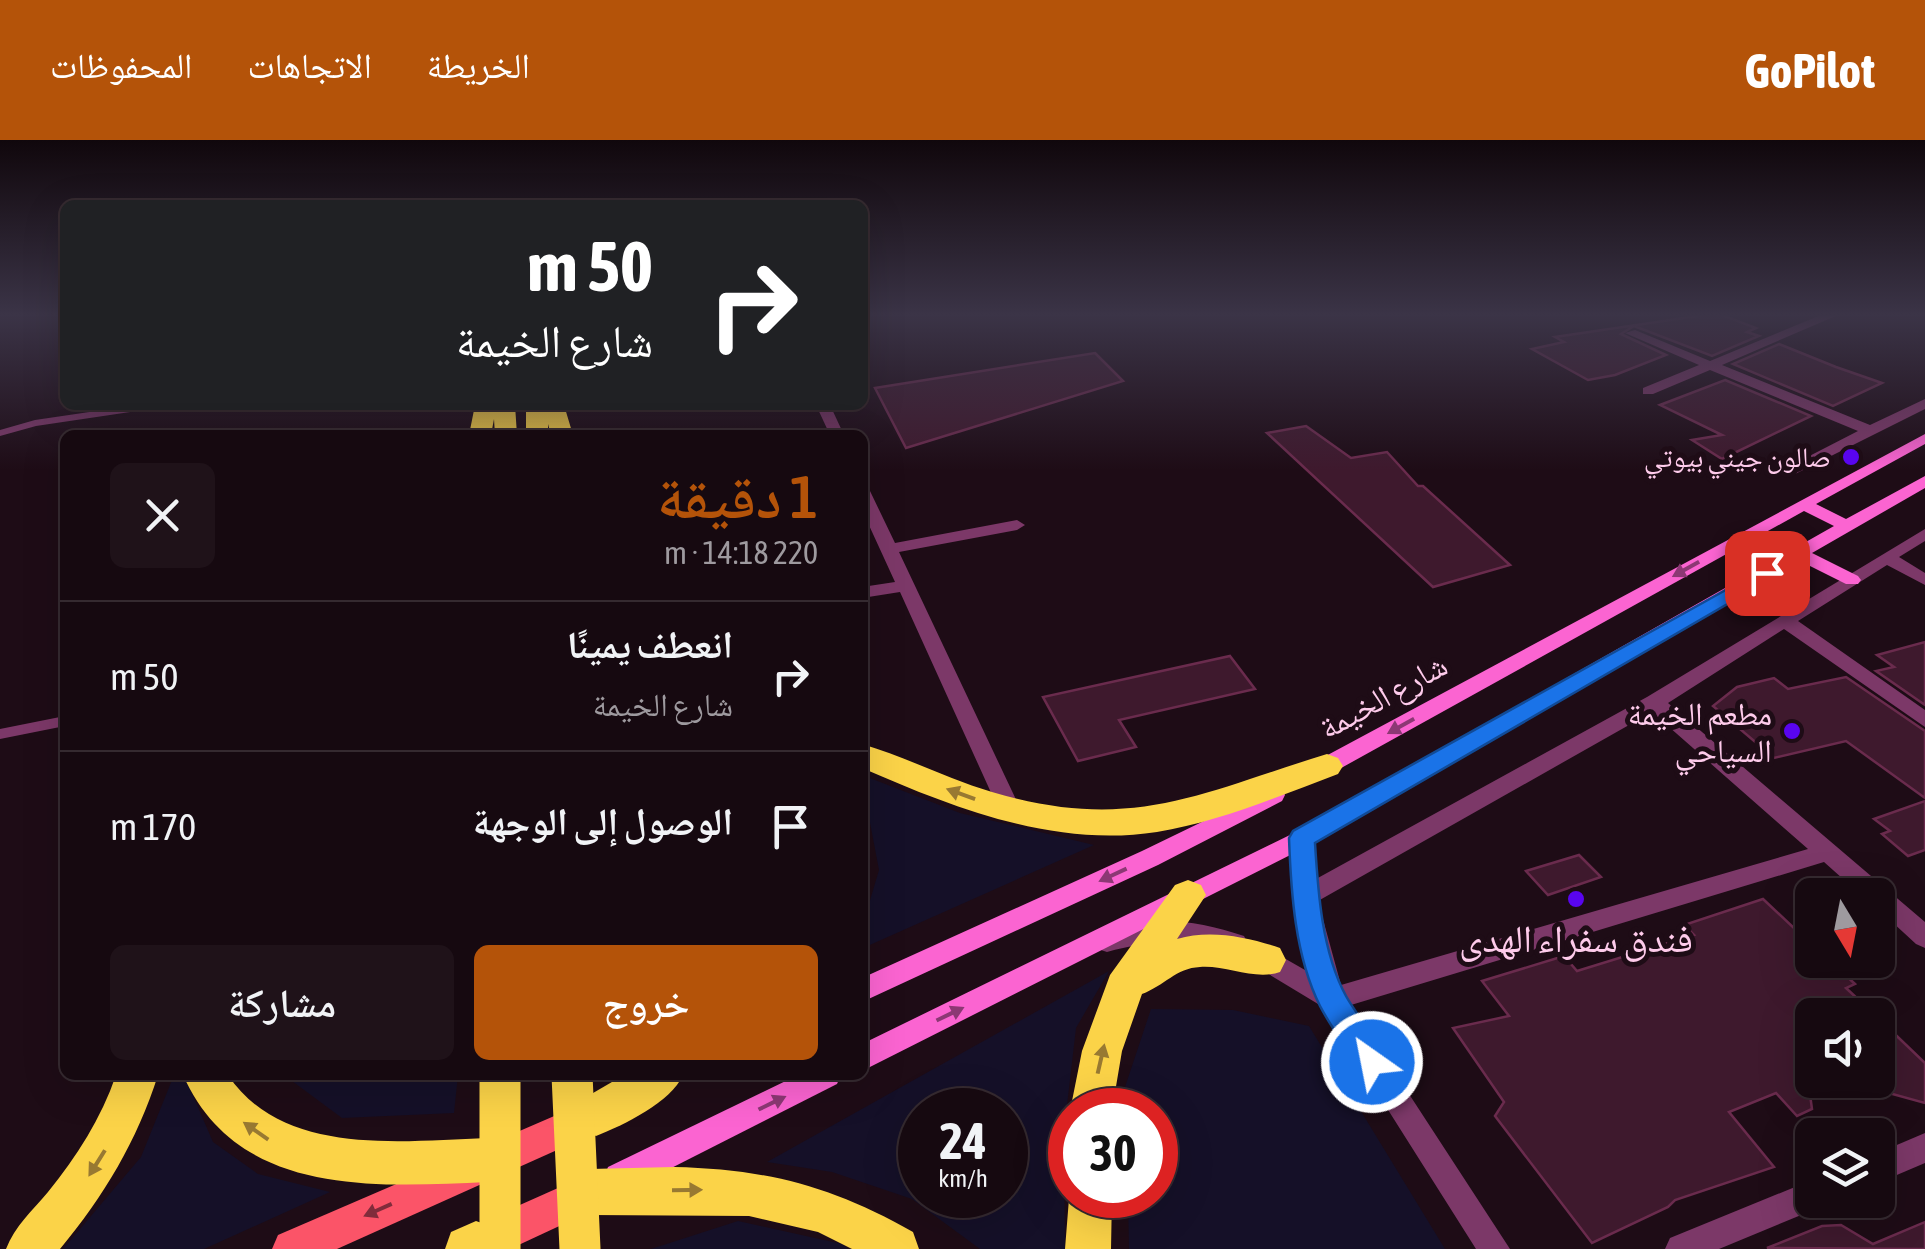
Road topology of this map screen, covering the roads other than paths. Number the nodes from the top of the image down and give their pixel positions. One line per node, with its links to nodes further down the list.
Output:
1 (1703, 367): 3 (street)
2 (1716, 367): 6 (street)
3 (1648, 391)
4 (1925, 403): 6 (street)
5 (123, 410): 7 (lane)
6 (1871, 431): 10 (street)
7 (0, 433)
8 (1925, 438): 9 (street, شارع الخيمة)
9 (1871, 468): 11 (street); 13 (street, شارع الخيمة)
10 (1792, 470)
11 (1920, 484): 15 (street)
12 (868, 503): 17 (street)
13 (1802, 505): 15 (street); 30 (street, شارع الخيمة, one-way to 30)
14 (1017, 526): 17 (street)
15 (1846, 526): 18 (street)
16 (1925, 534): 19 (street)
17 (890, 549): 22 (street)
18 (1800, 554): 20 (street); 32 (street)
19 (1888, 558): 20 (street); 21 (street)
20 (1852, 580): 24 (street)
21 (1925, 580)
22 (906, 585): 23 (street); 31 (street)
23 (868, 592)
24 (1785, 621): 25 (street); 26 (street)
25 (1654, 702): 33 (street); 36 (street)
26 (1925, 720)
27 (60, 721): 28 (lane)
28 (0, 734)
29 (868, 758): 31 (highway, one-way to 29)
30 (1327, 766): 31 (highway); 42 (street, شارع الخيمة, one-way to 42)
31 (1009, 808)
32 (1302, 838): 35 (street); 36 (street)
33 (1828, 852): 34 (street); 43 (street)
34 (1858, 878)
35 (1188, 894): 38 (highway); 40 (street)
36 (1305, 898): 43 (street)
37 (1895, 910): 39 (street)
38 (1161, 930): 40 (street); 41 (street); 44 (highway)
39 (1925, 936)
40 (1091, 945): 45 (street, one-way to 40)
41 (1267, 960): 43 (street); 44 (highway)
42 (868, 988)
43 (1332, 999): 67 (street)
44 (1115, 1008): 53 (highway, one-way to 44)
45 (868, 1055)
46 (135, 1080): 62 (highway, one-way to 62)
47 (207, 1080): 56 (highway, one-way to 47)
48 (499, 1080): 61 (highway, bridge)
49 (572, 1080): 64 (highway, bridge)
50 (654, 1080): 54 (highway)
51 (671, 1080): 54 (street)
52 (818, 1080): 58 (street, one-way to 52)
53 (1096, 1088)
54 (596, 1115): 56 (main road)
55 (1925, 1148): 57 (street)
56 (487, 1160): 63 (main road, one-way to 63)
57 (1895, 1161)
58 (590, 1192): 61 (main road); 65 (highway, one-way to 65)
59 (1795, 1202): 68 (street)
60 (1088, 1218): 66 (highway)
61 (478, 1248)
62 (29, 1249)
63 (292, 1249)
64 (580, 1249)
65 (896, 1249)
66 (1088, 1249)
67 (1494, 1249)
68 (1681, 1249)

